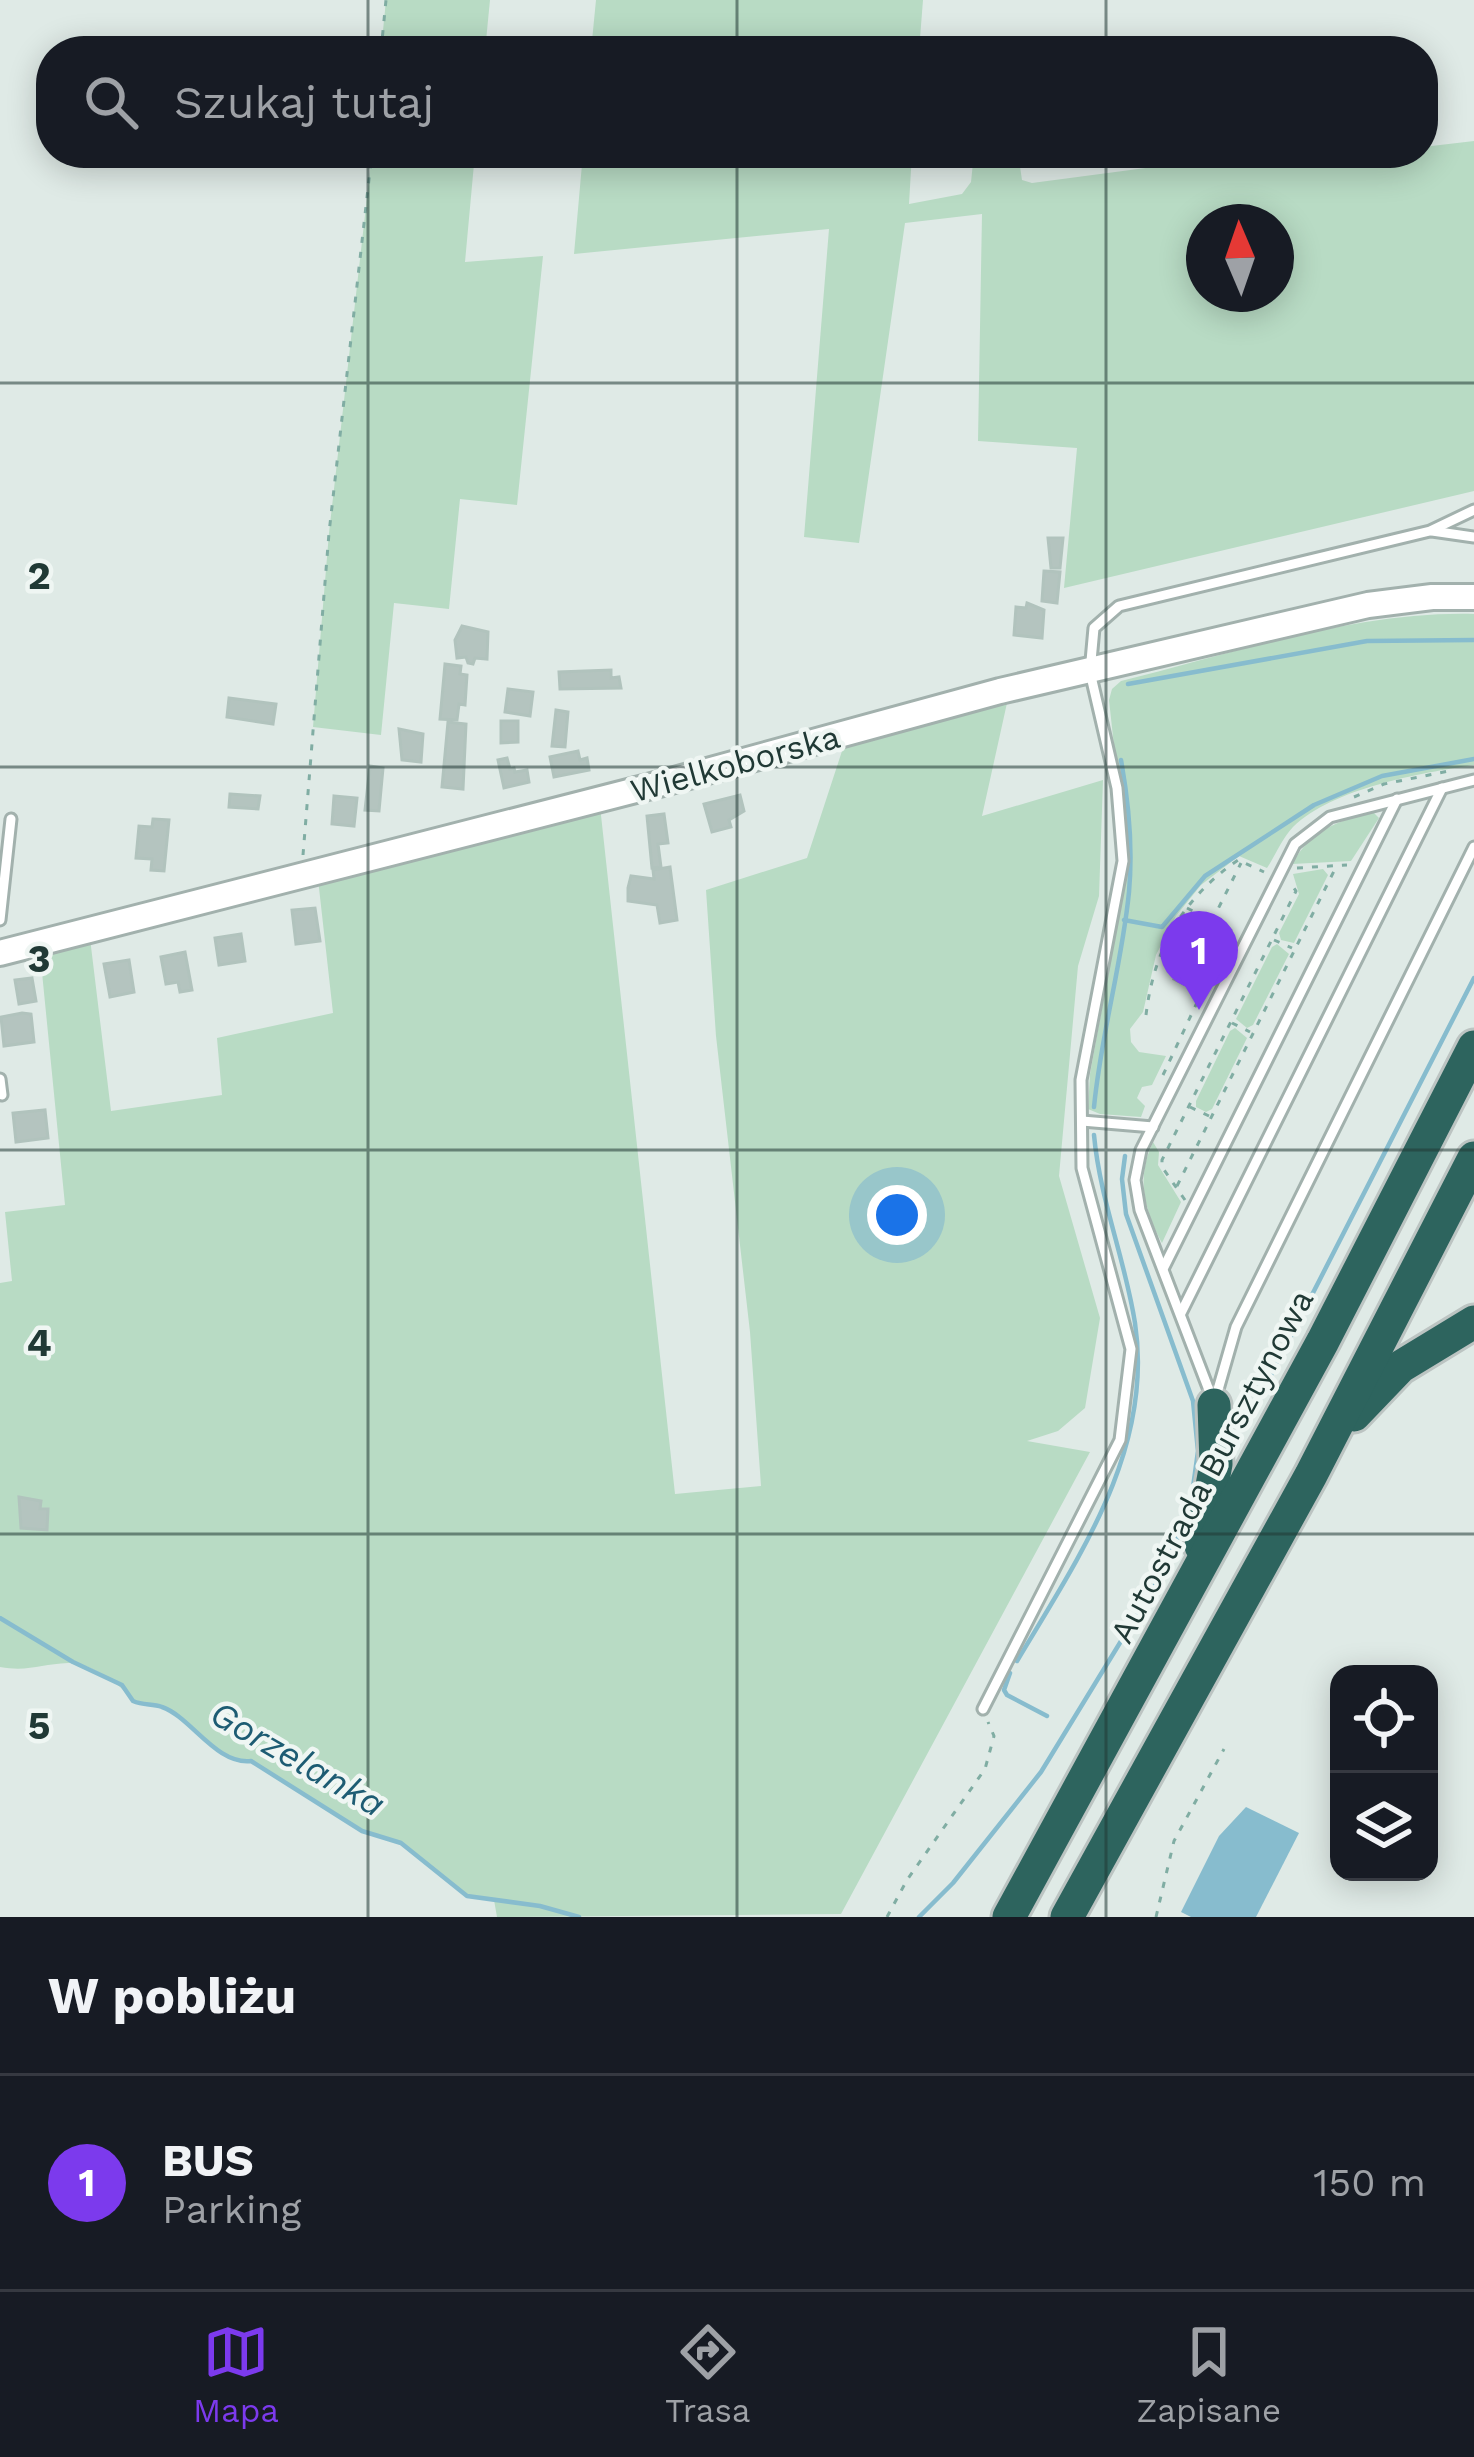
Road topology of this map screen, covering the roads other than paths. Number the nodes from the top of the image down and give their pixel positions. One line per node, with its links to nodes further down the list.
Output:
1 (1474, 510): 2 (lane)
2 (1430, 531): 3 (lane); 5 (lane)
3 (1474, 537)
4 (1474, 597): 5 (street, Wielkoborska)
5 (1090, 672): 13 (street, Wielkoborska); 17 (lane)
6 (1474, 780): 7 (lane)
7 (1442, 788): 8 (lane); 21 (lane)
8 (1397, 800): 18 (lane); 20 (lane)
9 (11, 819): 11 (lane)
10 (1474, 847): 23 (lane)
11 (1, 905): 12 (lane)
12 (0, 920)
13 (0, 952)
14 (1474, 1048): 25 (highway, Autostrada Bursztynowa)
15 (0, 1079): 16 (lane)
16 (2, 1095)
17 (1082, 1120): 18 (lane); 26 (lane)
18 (1153, 1126): 20 (lane)
19 (1474, 1158): 24 (highway)
20 (1163, 1268): 21 (lane)
21 (1181, 1313): 23 (lane)
22 (1474, 1322): 24 (highway)
23 (1214, 1405): 25 (highway)
24 (1311, 1475): 28 (highway)
25 (1192, 1586): 27 (highway, Autostrada Bursztynowa)
26 (983, 1709)
27 (1010, 1917)
28 (1067, 1917)

